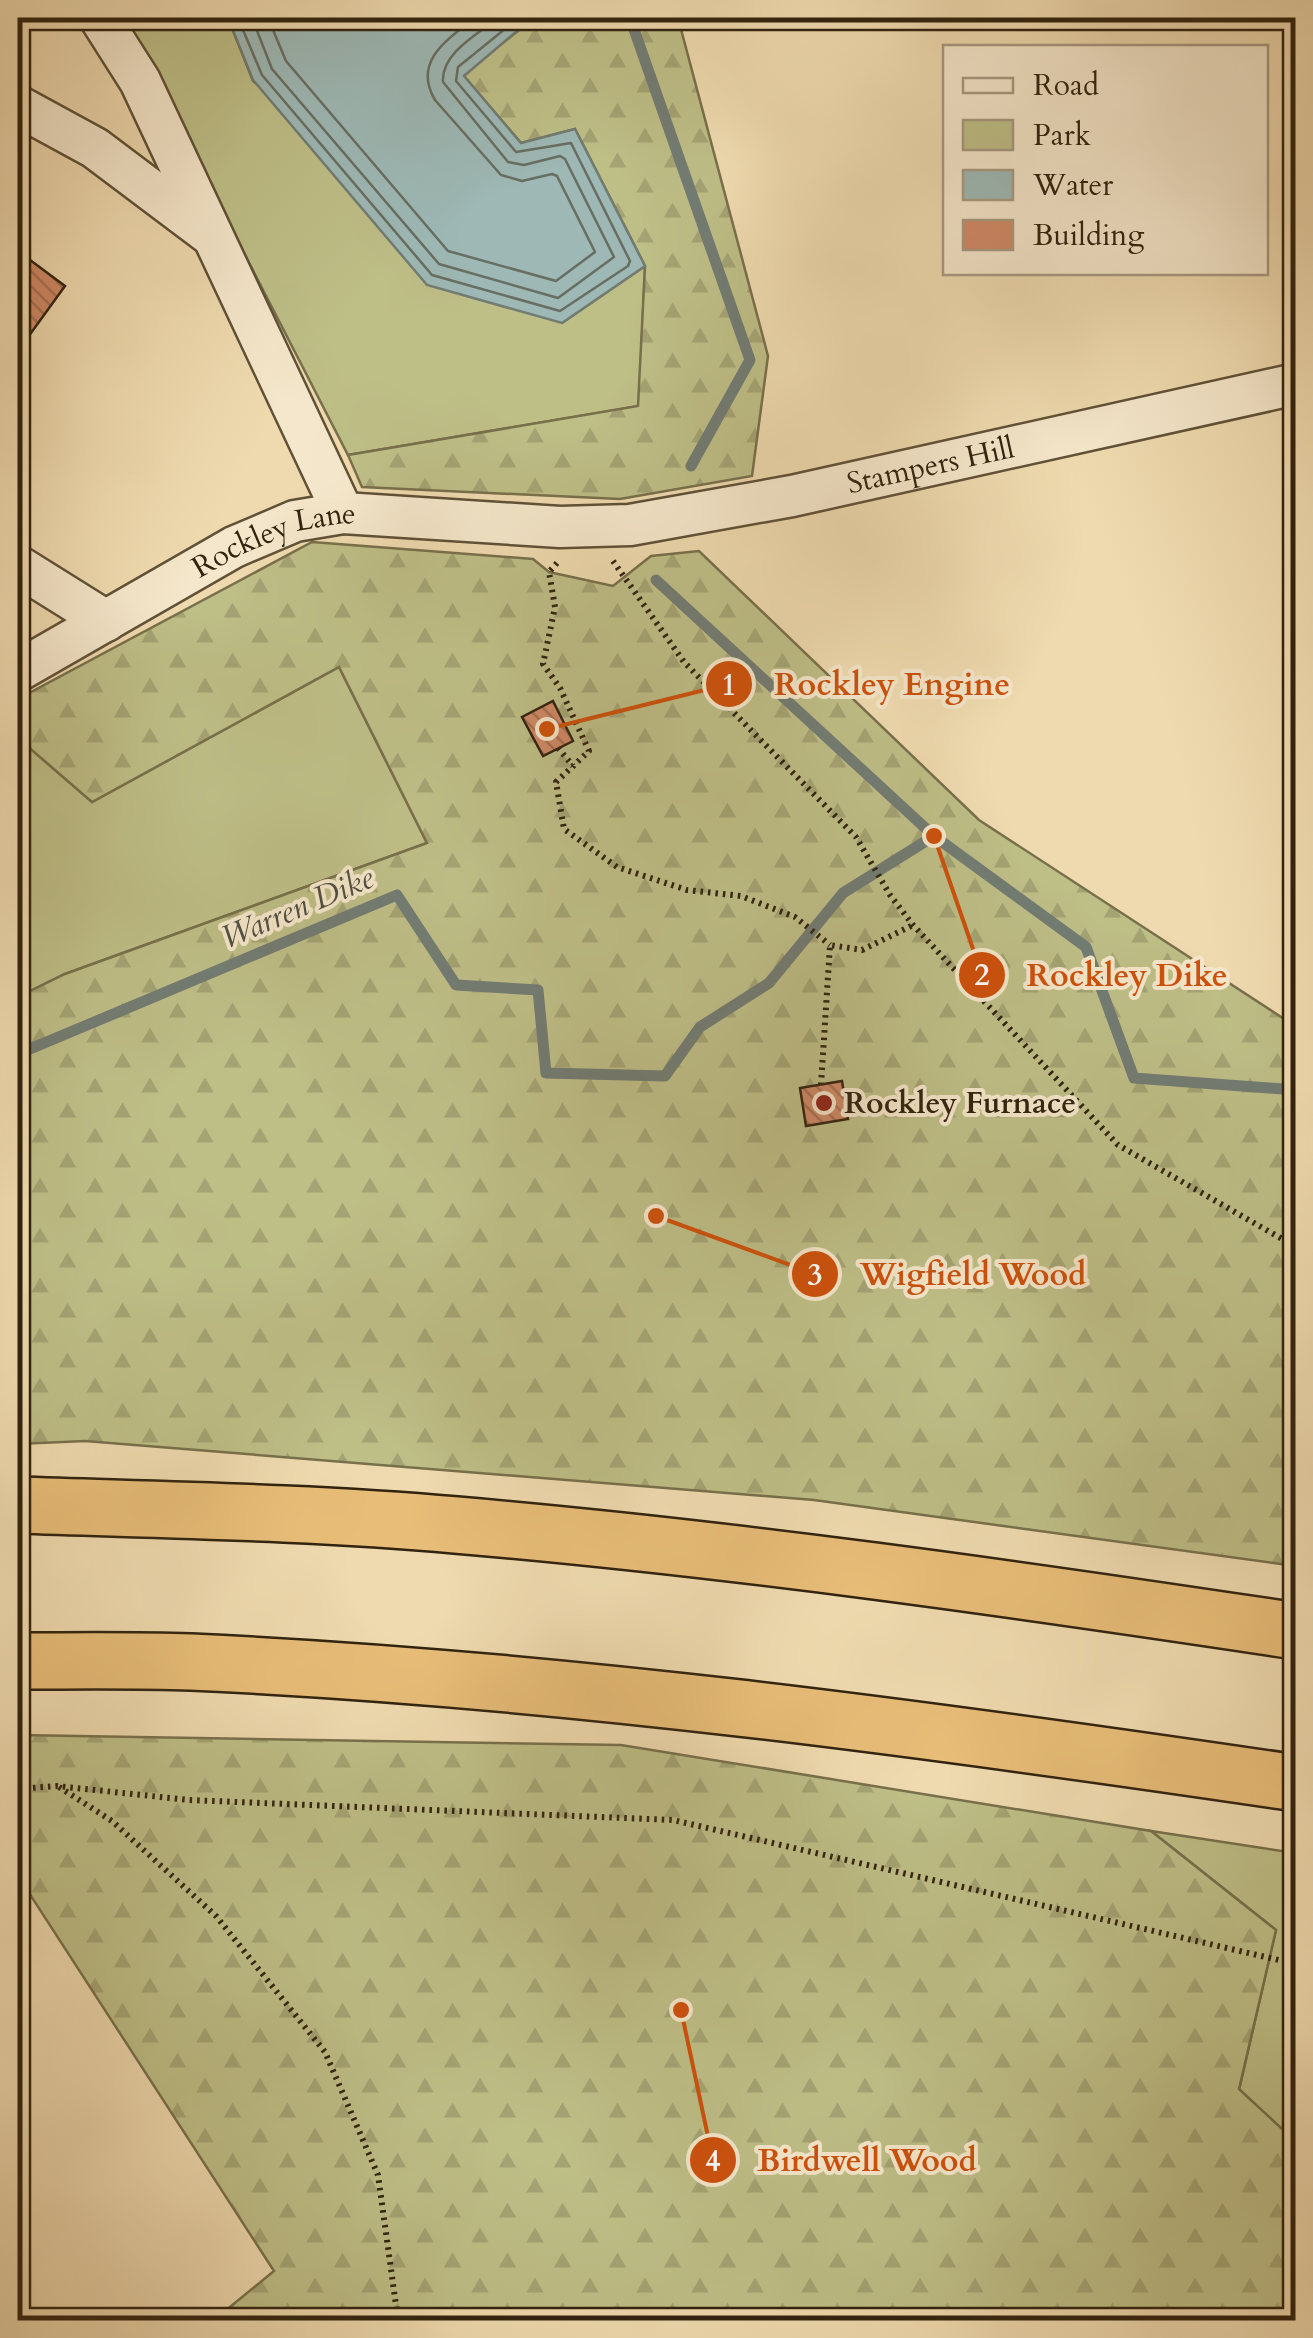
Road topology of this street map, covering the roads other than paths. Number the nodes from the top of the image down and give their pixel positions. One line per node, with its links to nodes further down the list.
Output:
1 (100, 18): 3 (street)
2 (18, 106): 3 (street)
3 (216, 238): 5 (street)
4 (1296, 384): 6 (street, Stampers Hill)
5 (343, 513): 6 (street, Rockley Lane); 8 (street, Rockley Lane)
6 (575, 526)
7 (18, 566): 8 (street)
8 (106, 621): 9 (street, Rockley Lane)
9 (18, 672)
10 (18, 1506): 11 (highway)
11 (1296, 1631)
12 (18, 1660): 13 (highway)
13 (1296, 1783)

